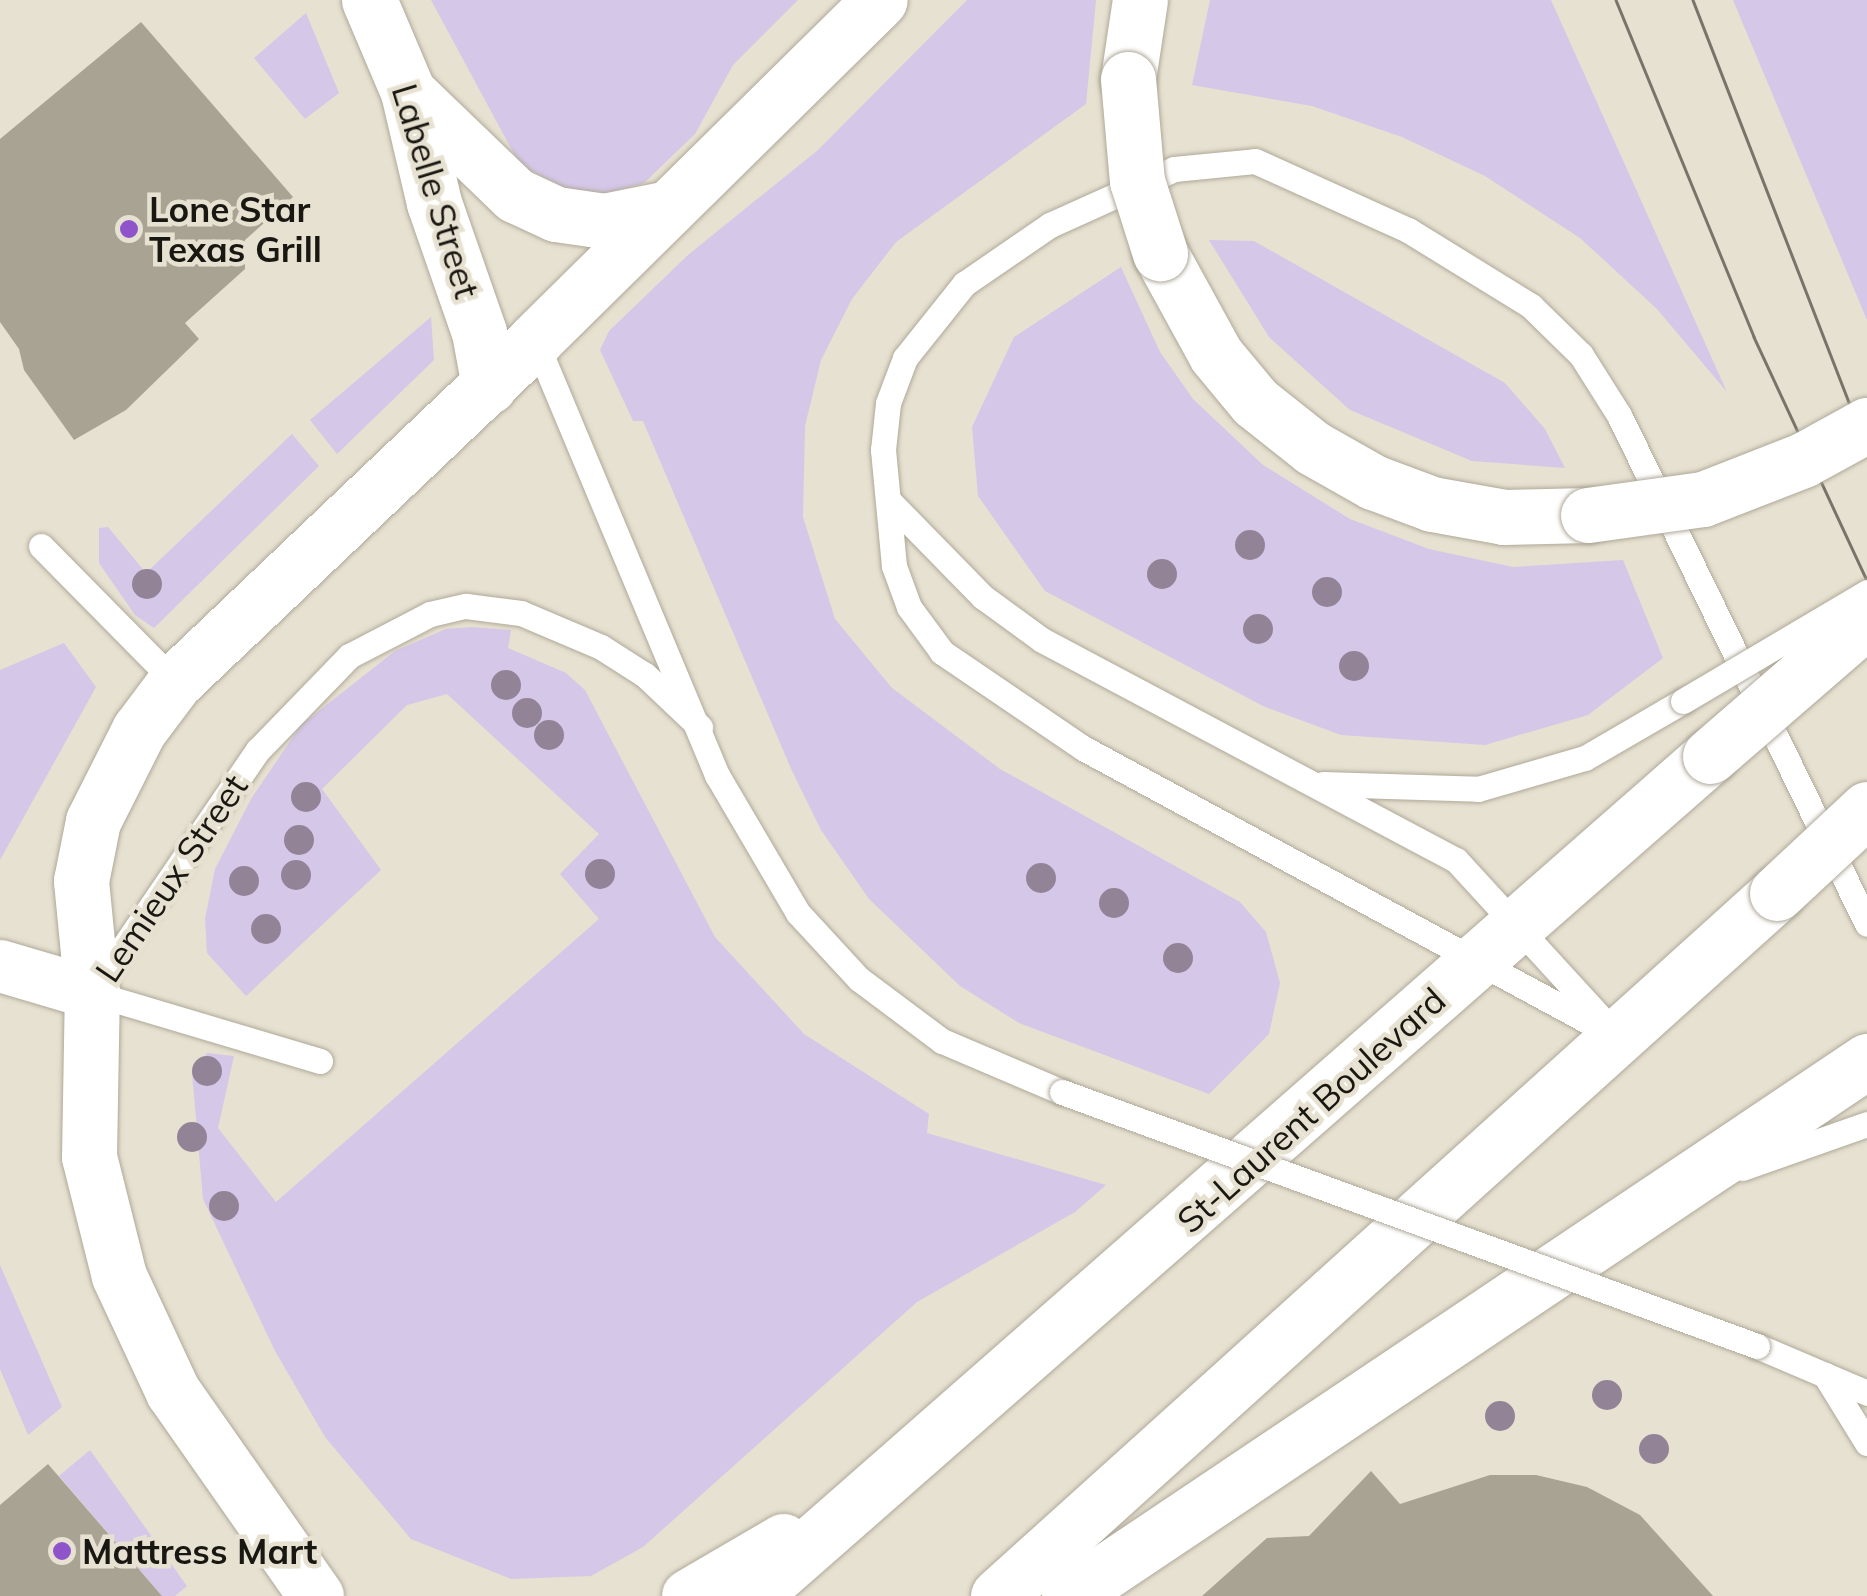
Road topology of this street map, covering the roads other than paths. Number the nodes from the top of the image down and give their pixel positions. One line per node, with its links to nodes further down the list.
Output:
1 (369, 0): 4 (main road, Labelle Street)
2 (880, 0): 5 (main road)
3 (1140, 0): 8 (main road, bridge)
4 (408, 92): 5 (main road); 7 (main road, Labelle Street)
5 (668, 208): 6 (main road)
6 (535, 340): 7 (main road); 14 (lane)
7 (488, 386): 13 (main road)
8 (1867, 425)
9 (888, 500): 15 (lane); 18 (lane); 19 (lane)
10 (41, 546): 13 (lane)
11 (1867, 592): 15 (lane, bridge)
12 (1867, 620): 17 (main road, St-Laurent Boulevard, bridge)
13 (175, 682): 21 (main road)
14 (700, 728): 21 (lane, Lemieux Street); 27 (lane, bridge)
15 (1308, 782): 17 (lane)
16 (1867, 809): 22 (main road, bridge)
17 (1518, 924): 19 (main road, St-Laurent Boulevard); 22 (lane)
18 (1867, 924)
19 (1474, 964): 22 (lane); 30 (main road, St-Laurent Boulevard)
20 (0, 966): 21 (street)
21 (92, 993): 23 (lane); 31 (main road, Lemieux Street)
22 (1617, 1036): 37 (main road)
23 (320, 1060)
24 (1865, 1062): 26 (main road)
25 (1867, 1124): 26 (lane)
26 (1666, 1195): 38 (main road)
27 (1825, 1375): 28 (lane); 29 (lane)
28 (1867, 1393)
29 (1867, 1443)
30 (859, 1496): 35 (main road); 36 (main road, St-Laurent Boulevard)
31 (268, 1535): 32 (main road); 33 (main road, Lemieux Street); 34 (main road)
32 (286, 1596)
33 (316, 1596)
34 (360, 1596)
35 (689, 1596)
36 (752, 1596)
37 (998, 1596)
38 (1069, 1596)

